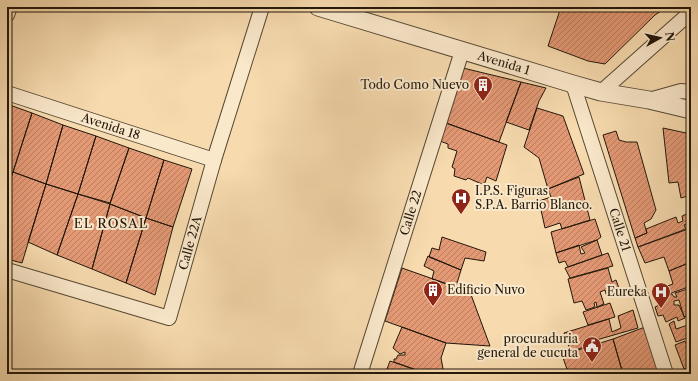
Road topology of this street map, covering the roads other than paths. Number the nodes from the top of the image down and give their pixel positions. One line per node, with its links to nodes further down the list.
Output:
1 (10, 7): 5 (street)
2 (262, 7): 13 (street, Calle 22A)
3 (318, 7): 6 (street, Avenida 1)
4 (691, 12): 8 (street)
5 (7, 16)
6 (462, 51): 7 (street, Avenida 1); 15 (street, Calle 22)
7 (573, 84): 8 (street, Avenida 1); 16 (street, Calle 21)
8 (601, 92): 11 (street, Avenida 1)
9 (691, 92): 11 (street)
10 (7, 93): 13 (street, Avenida 18)
11 (649, 100): 12 (street, Avenida 1)
12 (691, 110)
13 (214, 160): 14 (street, Calle 22A)
14 (7, 270)
15 (360, 374)
16 (666, 374)

